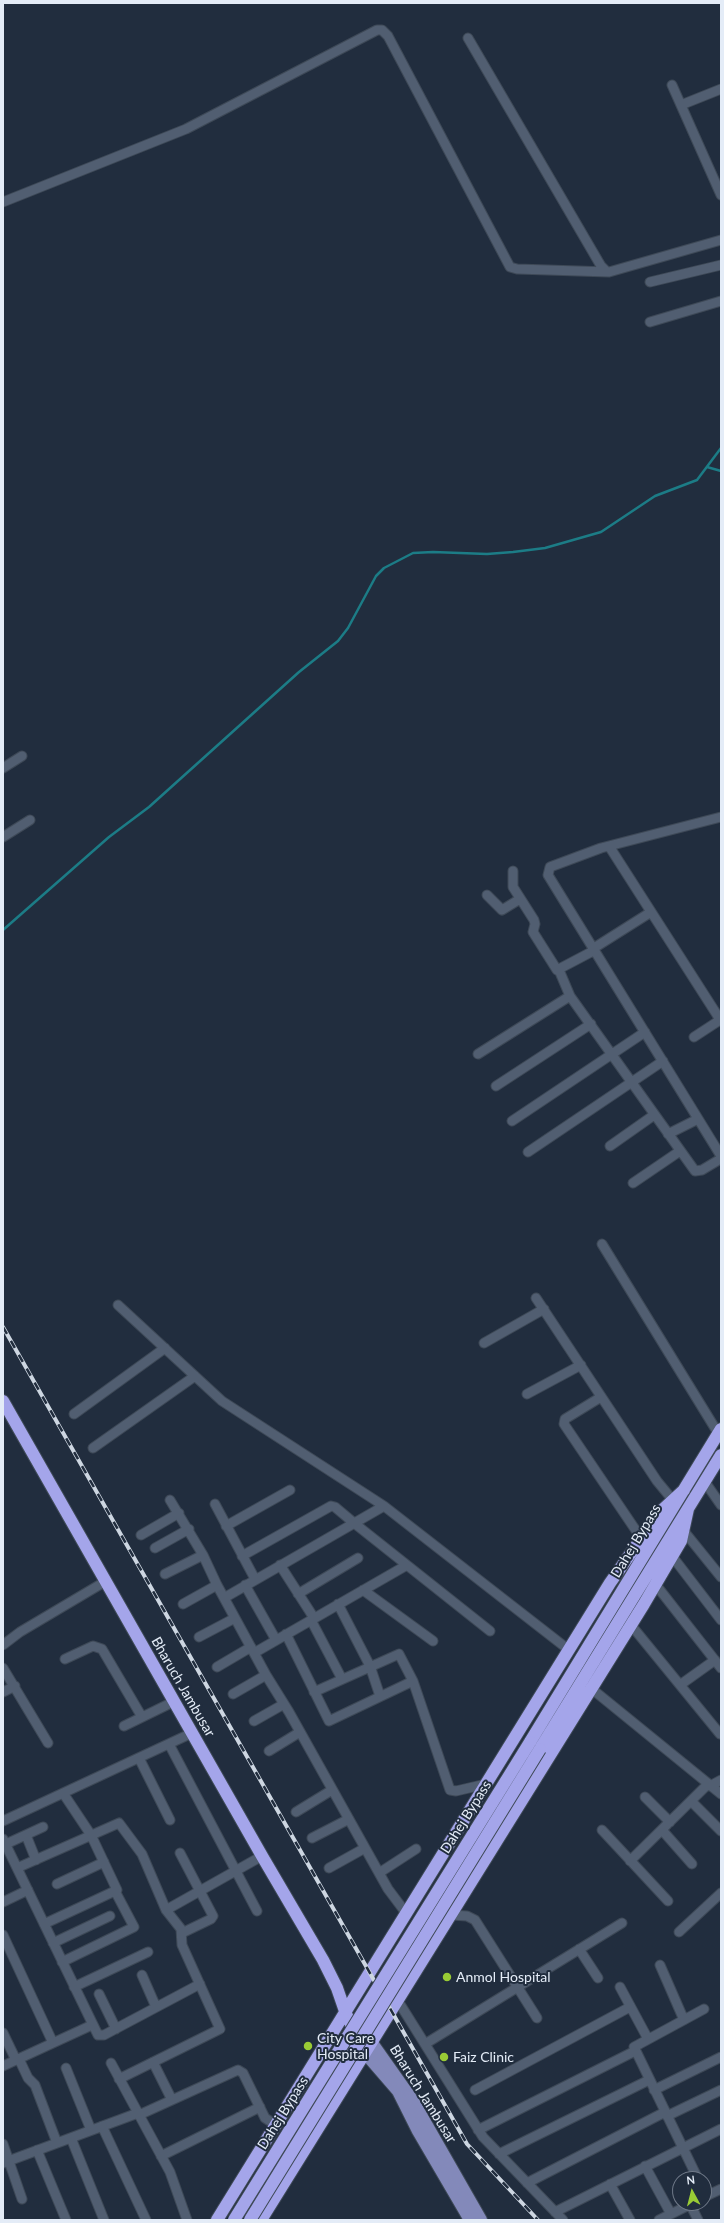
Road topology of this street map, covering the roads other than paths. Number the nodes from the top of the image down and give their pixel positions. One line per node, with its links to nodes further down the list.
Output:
1 (468, 38): 11 (street)
2 (672, 85): 4 (street)
3 (721, 89): 4 (street)
4 (681, 105): 6 (street)
5 (721, 170): 6 (street)
6 (712, 174): 7 (street)
7 (721, 195)
8 (3, 202): 11 (street)
9 (721, 240): 11 (street)
10 (721, 265): 12 (street)
11 (606, 271)
12 (650, 282)
13 (721, 301): 14 (street)
14 (650, 322)
15 (22, 756): 16 (street)
16 (3, 768)
17 (721, 816): 20 (street)
18 (30, 820): 19 (street)
19 (3, 837)
20 (609, 846): 24 (street); 25 (street)
21 (513, 872): 23 (street)
22 (487, 895): 23 (street)
23 (520, 899): 26 (street)
24 (651, 912): 25 (street); 28 (street)
25 (594, 949): 26 (street); 30 (street)
26 (559, 970): 27 (street)
27 (570, 996): 29 (street); 32 (street)
28 (721, 1021): 31 (street)
29 (591, 1024): 33 (street); 36 (street)
30 (645, 1032): 33 (street); 34 (street)
31 (694, 1037)
32 (478, 1054)
33 (612, 1055): 35 (street); 39 (street)
34 (663, 1061): 35 (street); 38 (street)
35 (632, 1083): 37 (street); 43 (street)
36 (496, 1086)
37 (654, 1114): 40 (street); 41 (street)
38 (698, 1119): 40 (street); 44 (street)
39 (512, 1121)
40 (668, 1134): 42 (street)
41 (610, 1146)
42 (680, 1151): 44 (street); 45 (street)
43 (528, 1152)
44 (720, 1161)
45 (633, 1183)
46 (602, 1244): 58 (street)
47 (536, 1298): 49 (street)
48 (118, 1305): 51 (street)
49 (544, 1309): 50 (street); 52 (street)
50 (484, 1343)
51 (165, 1348): 53 (street); 57 (street)
52 (581, 1365): 54 (street); 55 (street)
53 (195, 1376): 59 (street); 68 (street)
54 (527, 1394)
55 (601, 1396): 65 (street); 76 (street)
56 (3, 1401): 87 (highway, Bharuch Jambusar)
57 (74, 1414)
58 (720, 1431): 62 (highway)
59 (93, 1448)
60 (721, 1455): 61 (highway, Dahej Bypass)
61 (702, 1486): 62 (highway); 67 (street); 69 (highway, Dahej Bypass)
62 (686, 1487): 65 (highway)
63 (290, 1490): 72 (street)
64 (170, 1500): 70 (street)
65 (675, 1502): 76 (highway); 136 (highway, Dahej Bypass)
66 (215, 1504): 72 (street)
67 (721, 1504)
68 (384, 1506): 71 (street); 107 (street)
69 (688, 1508): 74 (highway); 136 (highway, Dahej Bypass)
70 (179, 1513): 73 (street); 75 (street)
71 (354, 1523): 79 (street); 82 (street); 83 (street)
72 (226, 1526): 79 (street)
73 (188, 1529): 77 (street); 78 (street)
74 (683, 1530): 80 (highway); 85 (street)
75 (141, 1535)
76 (641, 1538): 107 (highway)
77 (155, 1548)
78 (203, 1555): 84 (street); 90 (street)
79 (242, 1556): 86 (street)
80 (672, 1556): 89 (highway); 98 (street)
81 (358, 1558): 92 (street)
82 (280, 1565): 86 (street); 92 (street)
83 (407, 1565): 91 (street); 100 (street)
84 (165, 1574)
85 (721, 1577)
86 (255, 1579): 88 (street)
87 (106, 1581): 105 (street); 126 (highway, Bharuch Jambusar)
88 (245, 1585): 93 (street); 103 (street)
89 (656, 1585): 99 (highway); 109 (street)
90 (217, 1586): 93 (street); 94 (street)
91 (364, 1590): 95 (street); 104 (street)
92 (298, 1594): 97 (street)
93 (224, 1598): 96 (street)
94 (183, 1604)
95 (338, 1604): 97 (street); 110 (street)
96 (235, 1618): 102 (street); 106 (street)
97 (312, 1619): 101 (street); 115 (street)
98 (721, 1620)
99 (631, 1625): 117 (street); 120 (highway)
100 (490, 1630)
101 (286, 1634): 103 (street); 123 (street)
102 (199, 1636)
103 (276, 1640): 106 (street)
104 (434, 1641)
105 (3, 1645)
106 (253, 1650): 111 (street); 114 (street)
107 (569, 1650): 140 (highway)
108 (65, 1660): 128 (street)
109 (715, 1660): 113 (street); 117 (street)
110 (370, 1666): 115 (street); 116 (street); 124 (street)
111 (217, 1667)
112 (3, 1668): 118 (street)
113 (721, 1668)
114 (266, 1675): 125 (street); 127 (street)
115 (342, 1679): 123 (street)
116 (413, 1681): 119 (street); 121 (street)
117 (680, 1685): 131 (street)
118 (15, 1686): 122 (street); 134 (street)
119 (402, 1686): 121 (street); 123 (street)
120 (592, 1689): 141 (street); 182 (highway)
121 (416, 1691): 140 (street)
122 (3, 1692)
123 (314, 1692)
124 (378, 1693)
125 (234, 1694)
126 (173, 1702): 128 (street); 133 (highway, Bharuch Jambusar)
127 (284, 1704): 129 (street); 132 (street)
128 (142, 1717): 130 (street)
129 (254, 1721)
130 (124, 1726)
131 (719, 1727)
132 (300, 1732): 137 (street); 142 (street)
133 (192, 1733): 135 (street); 163 (highway, Bharuch Jambusar)
134 (48, 1743)
135 (169, 1744): 138 (street); 170 (street)
136 (535, 1745): 259 (highway, Dahej Bypass, bridge); 260 (highway, Dahej Bypass, bridge)
137 (269, 1751)
138 (139, 1758): 143 (street); 149 (street)
139 (721, 1780): 141 (street)
140 (486, 1784): 181 (highway)
141 (709, 1785): 144 (street); 146 (street)
142 (332, 1790): 147 (street); 148 (street)
143 (63, 1793): 150 (street); 157 (street)
144 (721, 1794)
145 (645, 1797): 151 (street)
146 (691, 1801): 151 (street); 155 (street)
147 (296, 1812)
148 (349, 1819): 158 (street); 160 (street)
149 (170, 1820)
150 (3, 1821)
151 (670, 1822): 154 (street)
152 (43, 1827): 156 (street)
153 (602, 1830): 165 (street)
154 (662, 1830): 165 (street); 167 (street)
155 (721, 1832)
156 (26, 1835): 159 (street); 164 (street)
157 (91, 1835): 164 (street); 166 (street); 179 (street)
158 (312, 1838)
159 (4, 1842): 168 (street)
160 (365, 1848): 169 (street); 171 (street)
161 (416, 1849): 171 (street)
162 (180, 1853): 174 (street)
163 (262, 1856): 170 (street); 200 (highway, Bharuch Jambusar)
164 (36, 1860): 168 (street)
165 (630, 1861): 177 (street)
166 (104, 1862): 172 (street); 175 (street)
167 (692, 1864)
168 (17, 1868): 173 (street)
169 (329, 1868)
170 (236, 1871): 174 (street); 180 (street)
171 (379, 1873): 181 (street)
172 (57, 1884)
173 (28, 1890): 178 (street); 185 (street)
174 (201, 1890): 179 (street); 187 (street)
175 (115, 1891): 185 (street); 192 (street)
176 (721, 1893): 186 (street)
177 (668, 1901)
178 (3, 1902)
179 (166, 1910): 187 (street)
180 (257, 1911)
181 (406, 1914): 202 (highway)
182 (451, 1915): 198 (street); 203 (highway)
183 (110, 1916): 189 (street)
184 (622, 1922): 190 (street)
185 (44, 1924): 189 (street)
186 (679, 1932)
187 (182, 1933): 196 (street)
188 (3, 1935): 214 (street)
189 (53, 1943): 192 (street)
190 (579, 1949): 195 (street); 198 (street)
191 (148, 1952): 197 (street)
192 (62, 1962): 197 (street)
193 (660, 1965): 209 (street)
194 (142, 1975): 204 (street)
195 (598, 1978)
196 (200, 1984): 204 (street); 220 (street)
197 (74, 1987): 210 (street)
198 (518, 1987): 208 (street); 215 (street)
199 (620, 1987): 205 (street)
200 (337, 1988): 202 (highway, Bharuch Jambusar); 207 (highway, Bharuch Jambusar)
201 (99, 1994): 211 (street)
202 (354, 2001): 207 (highway); 216 (highway, Bharuch Jambusar)
203 (398, 2001): 215 (street); 216 (highway)
204 (156, 2007): 211 (street)
205 (630, 2007): 213 (street); 226 (street)
206 (704, 2009): 209 (street)
207 (346, 2014): 216 (highway, Bharuch Jambusar); 233 (highway)
208 (537, 2018)
209 (684, 2020): 213 (street)
210 (92, 2025): 211 (street); 214 (street)
211 (116, 2029)
212 (3, 2033): 219 (street)
213 (648, 2039): 217 (street)
214 (53, 2043): 219 (street)
215 (425, 2044): 237 (street)
216 (369, 2048): 261 (highway); 262 (main road, Bharuch Jambusar); 263 (main road, Bharuch Jambusar)
217 (635, 2051): 225 (street); 237 (street)
218 (721, 2057): 227 (street)
219 (17, 2060): 222 (street); 239 (street)
220 (152, 2062): 224 (street); 229 (street)
221 (111, 2063): 224 (street)
222 (3, 2066)
223 (66, 2068): 236 (street)
224 (119, 2079): 231 (street)
225 (649, 2080): 227 (street); 243 (street)
226 (475, 2090)
227 (654, 2090): 232 (street)
228 (721, 2090): 232 (street)
229 (172, 2100): 230 (street); 231 (street)
230 (260, 2107): 233 (street); 244 (street)
231 (138, 2114): 234 (street); 244 (street)
232 (666, 2114): 241 (street); 248 (street)
233 (276, 2125): 258 (highway)
234 (102, 2126): 236 (street); 256 (street)
235 (721, 2129): 241 (street)
236 (91, 2130): 238 (street)
237 (478, 2130): 243 (street)
238 (70, 2138): 239 (street); 255 (street)
239 (57, 2143): 242 (street)
240 (3, 2144): 245 (street)
241 (682, 2147): 246 (street); 247 (street)
242 (37, 2150): 245 (street); 254 (street)
243 (499, 2154): 248 (street)
244 (161, 2156): 257 (street)
245 (6, 2162): 250 (street)
246 (645, 2166): 249 (street); 253 (street)
247 (694, 2171)
248 (527, 2182): 252 (street)
249 (610, 2184): 252 (street); 265 (street)
250 (22, 2200)
251 (678, 2211): 253 (street)
252 (555, 2212): 264 (street)
253 (664, 2218)
254 (66, 2220)
255 (104, 2220)
256 (146, 2220)
257 (187, 2220)
258 (217, 2220)
259 (234, 2220)
260 (250, 2220)
261 (261, 2220)
262 (470, 2220)
263 (481, 2220)
264 (563, 2220)
265 (630, 2220)

